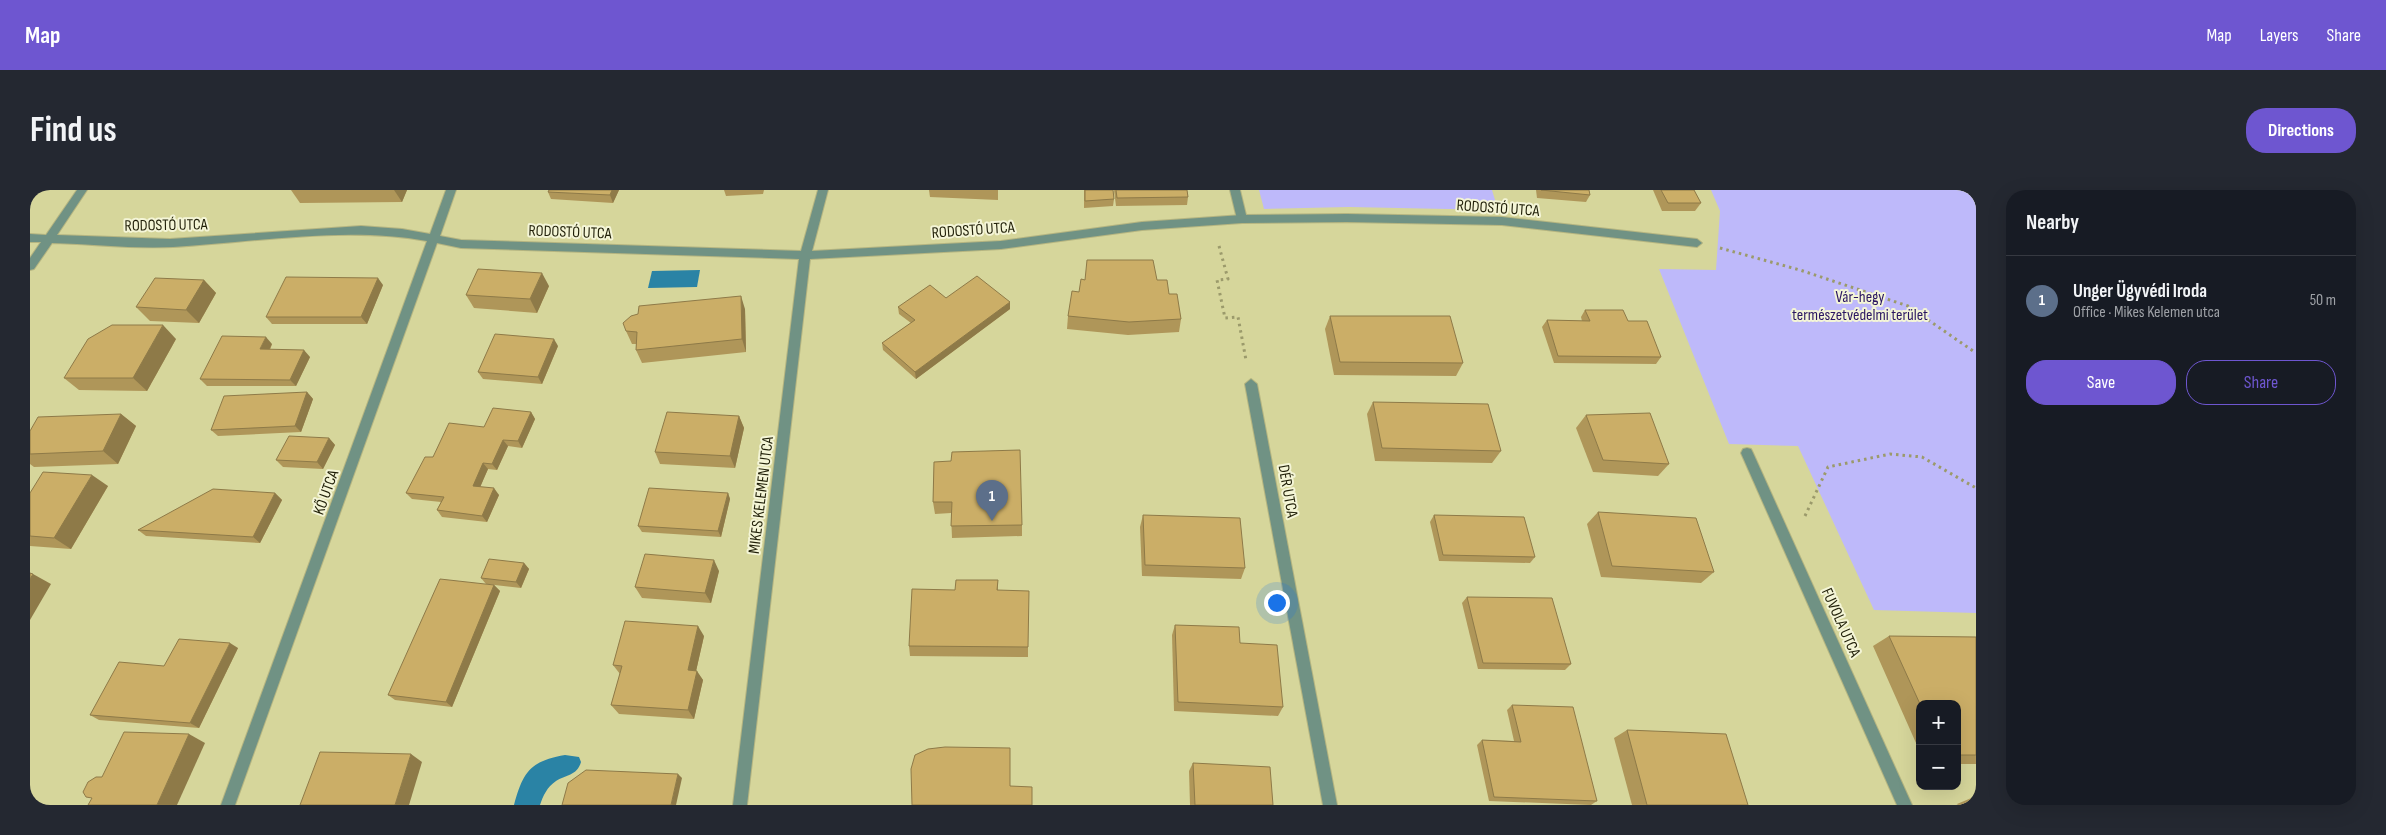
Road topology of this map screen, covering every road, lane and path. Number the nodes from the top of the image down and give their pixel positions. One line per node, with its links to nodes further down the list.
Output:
1 (82, 190): 8 (street)
2 (451, 190): 9 (street, KŐ UTCA)
3 (823, 190): 11 (street, MIKES KELEMEN UTCA)
4 (1235, 190): 5 (street)
5 (1242, 218): 6 (street, RODOSTÓ UTCA); 10 (street, RODOSTÓ UTCA)
6 (1200, 222): 11 (street, RODOSTÓ UTCA); 14 (path)
7 (30, 238): 8 (street, RODOSTÓ UTCA)
8 (49, 238): 9 (street, RODOSTÓ UTCA); 12 (street)
9 (435, 239): 11 (street, RODOSTÓ UTCA); 18 (street, KŐ UTCA)
10 (1697, 243): 13 (path)
11 (805, 255): 19 (street, MIKES KELEMEN UTCA)
12 (30, 266)
13 (1976, 353)
14 (1251, 384): 20 (street, DÉR UTCA)
15 (1747, 453): 17 (street, FUVOLA UTCA)
16 (1976, 488): 17 (path)
17 (1790, 548): 21 (street, FUVOLA UTCA)
18 (228, 805)
19 (740, 805)
20 (1330, 805)
21 (1905, 805)

